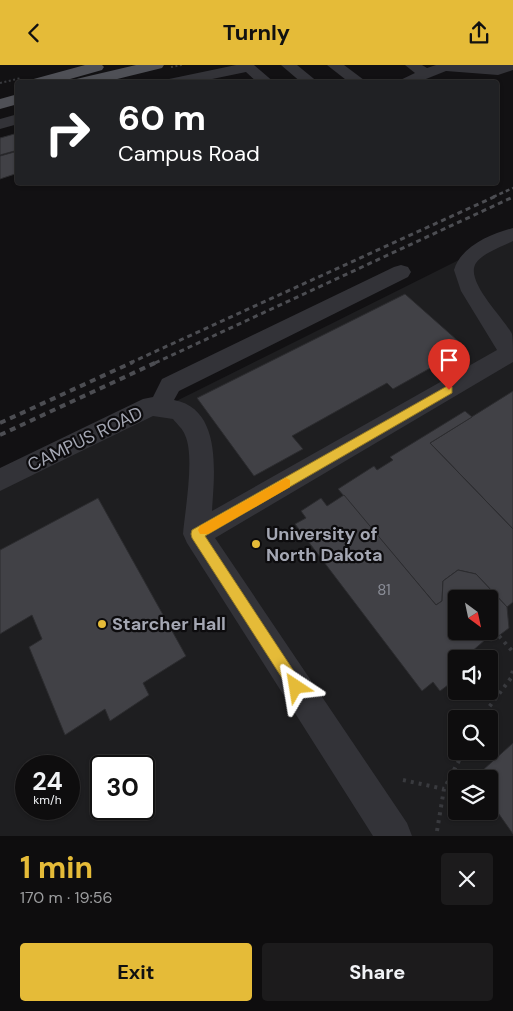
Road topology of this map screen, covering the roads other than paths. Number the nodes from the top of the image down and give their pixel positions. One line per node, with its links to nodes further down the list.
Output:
1 (107, 65): 9 (main road)
2 (156, 65): 10 (main road)
3 (288, 65): 13 (street)
4 (334, 65): 14 (street)
5 (412, 65): 8 (street)
6 (513, 65): 7 (street)
7 (442, 66): 8 (street)
8 (426, 74): 15 (street)
9 (48, 80)
10 (91, 80)
11 (184, 80): 12 (street)
12 (264, 80)
13 (308, 80)
14 (356, 80)
15 (409, 80)
16 (15, 89): 17 (main road)
17 (0, 93)
18 (15, 100): 19 (main road)
19 (0, 104)
20 (15, 120): 21 (street)
21 (0, 123)
22 (513, 234): 26 (street)
23 (401, 272): 24 (street)
24 (159, 407): 25 (street, CAMPUS ROAD); 26 (street, CAMPUS ROAD)
25 (0, 480)
26 (197, 534): 27 (street)
27 (394, 836)

